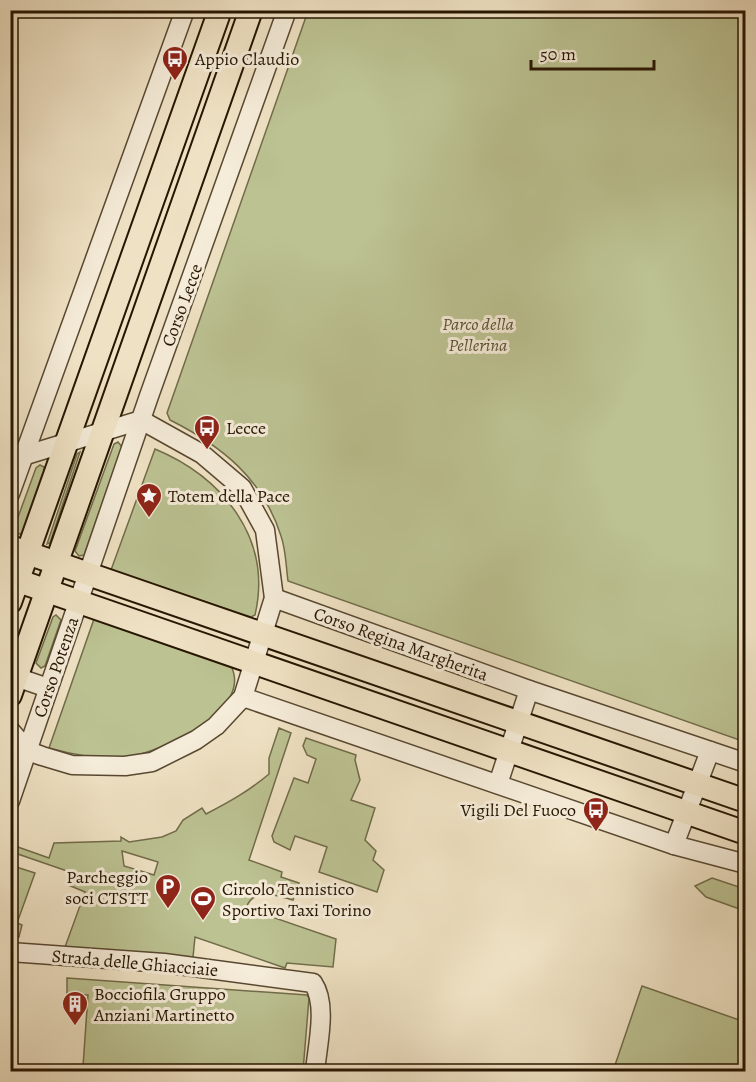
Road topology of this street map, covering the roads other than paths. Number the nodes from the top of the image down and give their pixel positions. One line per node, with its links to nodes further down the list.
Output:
1 (185, 10): 8 (street)
2 (220, 10): 7 (main road)
3 (251, 10): 6 (main road, Corso Lecce)
4 (287, 10): 5 (street, Corso Lecce)
5 (141, 420): 6 (street); 12 (street, Corso Lecce); 15 (street)
6 (103, 431): 7 (street); 11 (main road, Corso Lecce)
7 (67, 442): 8 (street); 10 (main road)
8 (17, 457): 9 (street)
9 (10, 494)
10 (19, 550): 11 (main road, Corso Regina Margherita); 13 (main road)
11 (57, 564): 12 (main road, Corso Regina Margherita); 14 (main road, Corso Lecce)
12 (88, 574): 16 (street, Corso Lecce); 18 (main road, Corso Regina Margherita)
13 (14, 579): 14 (main road); 17 (main road)
14 (47, 591): 16 (main road); 20 (main road, Corso Potenza)
15 (274, 598): 18 (street); 22 (street, Corso Regina Margherita)
16 (79, 601): 19 (main road); 21 (street, Corso Potenza)
17 (10, 602)
18 (263, 634): 19 (street); 24 (main road, Corso Regina Margherita)
19 (255, 661): 23 (street); 26 (main road)
20 (13, 683): 21 (street)
21 (48, 688): 27 (street, Corso Potenza)
22 (529, 690): 24 (street); 28 (street, Corso Regina Margherita)
23 (243, 697): 27 (street); 30 (street)
24 (518, 722): 26 (street); 31 (main road, Corso Regina Margherita)
25 (10, 729): 27 (street)
26 (509, 750): 30 (street); 34 (main road)
27 (28, 751): 32 (street, Corso Potenza)
28 (710, 751): 29 (street, Corso Regina Margherita); 31 (street)
29 (746, 763)
30 (498, 784): 36 (street)
31 (697, 784): 33 (main road, Corso Regina Margherita); 34 (street)
32 (10, 801)
33 (746, 801)
34 (687, 812): 35 (main road); 36 (street)
35 (746, 833)
36 (675, 845): 37 (street)
37 (746, 864)
38 (10, 952): 39 (street, Strada delle Ghiacciaie)
39 (315, 1071)

